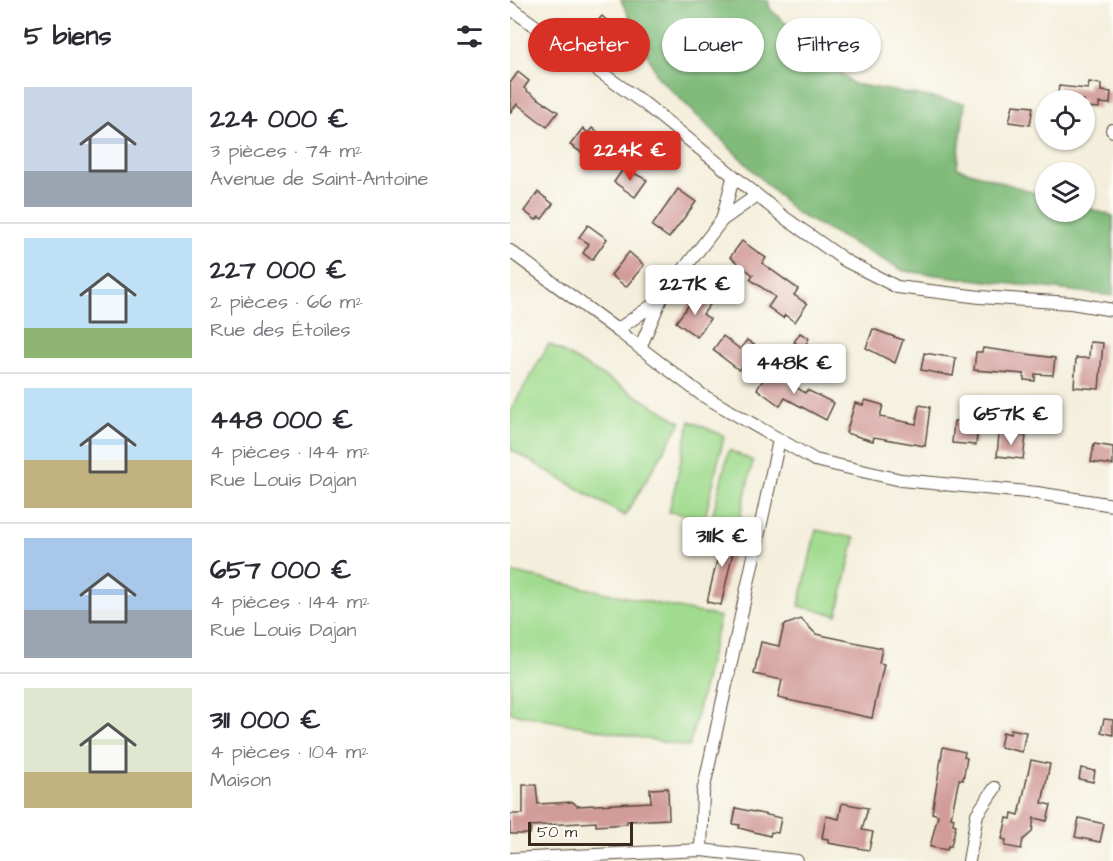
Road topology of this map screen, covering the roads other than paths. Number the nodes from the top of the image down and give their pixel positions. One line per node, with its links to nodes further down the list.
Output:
1 (510, 8): 2 (street)
2 (733, 177): 3 (street); 4 (street)
3 (756, 196): 4 (street); 7 (street)
4 (722, 220): 6 (street)
5 (510, 251): 8 (street)
6 (660, 300): 8 (street); 9 (street)
7 (1113, 309)
8 (617, 330): 9 (street)
9 (640, 348): 10 (street)
10 (778, 441): 11 (street); 13 (street)
11 (1113, 505)
12 (995, 788): 16 (street)
13 (701, 850): 14 (street); 15 (street)
14 (510, 860)
15 (797, 861)
16 (969, 861)

